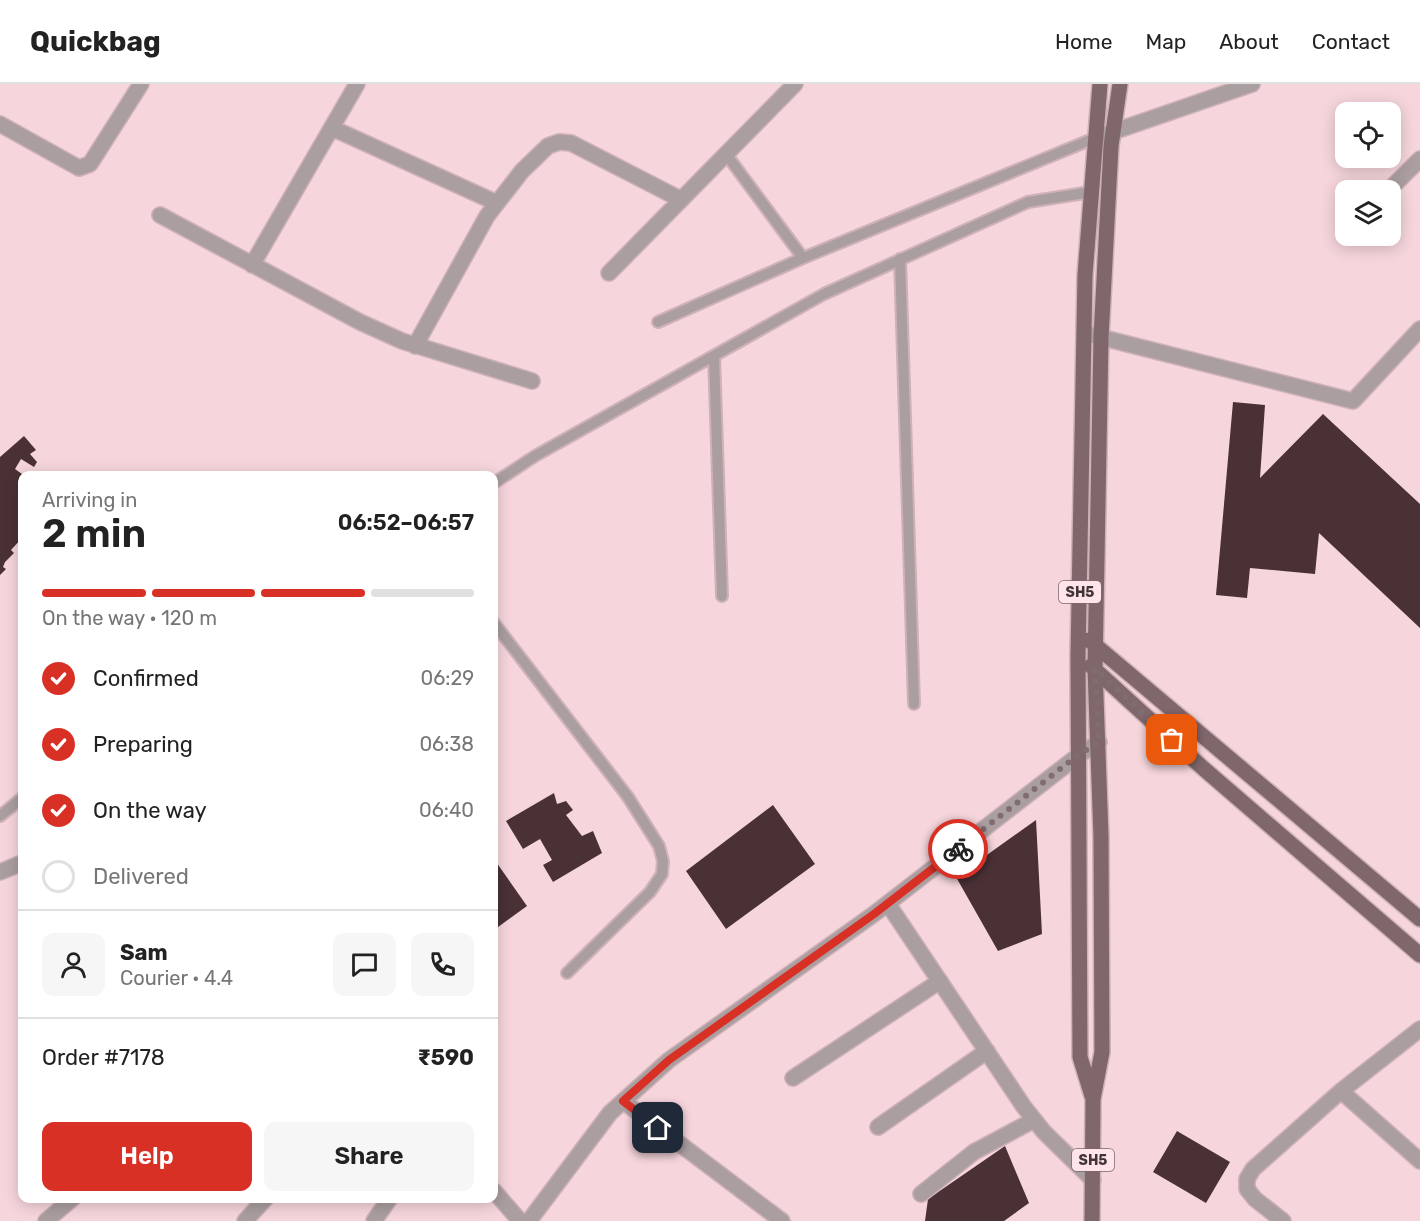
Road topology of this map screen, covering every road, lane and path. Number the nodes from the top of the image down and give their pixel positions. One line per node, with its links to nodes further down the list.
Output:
1 (141, 84): 7 (street)
2 (795, 84): 11 (street)
3 (1100, 84): 10 (main road, SH5)
4 (1120, 84): 9 (main road, SH5)
5 (1252, 84): 9 (street)
6 (353, 85): 8 (street)
7 (0, 124)
8 (332, 128): 16 (street); 20 (street)
9 (1115, 130): 10 (street); 25 (main road, SH5)
10 (1095, 138): 14 (main road, SH5); 18 (lane)
11 (726, 154): 15 (street); 18 (lane)
12 (1420, 159): 13 (street)
13 (1399, 180)
14 (1091, 192): 19 (lane); 24 (main road, SH5)
15 (680, 200): 16 (street); 21 (street)
16 (497, 203): 26 (street)
17 (159, 215): 20 (street)
18 (803, 258): 22 (lane)
19 (900, 260): 27 (lane); 36 (lane)
20 (252, 265): 26 (street)
21 (609, 273)
22 (658, 322)
23 (1420, 329): 25 (street)
24 (1084, 333): 25 (street); 32 (main road, SH5)
25 (1101, 338): 33 (main road, SH5)
26 (415, 346): 28 (street)
27 (714, 356): 29 (lane); 30 (lane)
28 (531, 381)
29 (498, 480)
30 (722, 596)
31 (498, 628): 46 (lane)
32 (1079, 633): 33 (main road); 34 (main road, SH5)
33 (1095, 644): 35 (main road, SH5); 44 (main road)
34 (1078, 656): 35 (main road); 38 (main road, SH5)
35 (1095, 669): 37 (main road, SH5); 45 (main road)
36 (914, 704)
37 (1099, 742): 38 (street); 52 (main road, SH5)
38 (1078, 755): 43 (street); 52 (main road, SH5)
39 (18, 801): 40 (lane)
40 (0, 816)
41 (18, 865): 42 (street)
42 (0, 872)
43 (888, 904): 47 (street); 53 (street)
44 (1420, 919)
45 (1420, 955)
46 (567, 973)
47 (940, 981): 49 (street); 50 (street)
48 (1420, 1029): 51 (street)
49 (987, 1051): 54 (street); 55 (street)
50 (793, 1078)
51 (1341, 1091): 56 (street); 70 (street)
52 (1093, 1099): 57 (main road, SH5)
53 (623, 1101): 67 (street); 68 (street)
54 (1034, 1119): 57 (street); 58 (street)
55 (878, 1127)
56 (1420, 1161)
57 (1093, 1180): 69 (main road, SH5)
58 (921, 1194)
59 (498, 1196): 66 (street)
60 (67, 1203): 63 (street)
61 (260, 1203): 64 (street)
62 (387, 1203): 65 (street)
63 (46, 1221)
64 (246, 1221)
65 (374, 1221)
66 (520, 1221)
67 (529, 1221)
68 (782, 1221)
69 (1092, 1221)
70 (1283, 1221)

